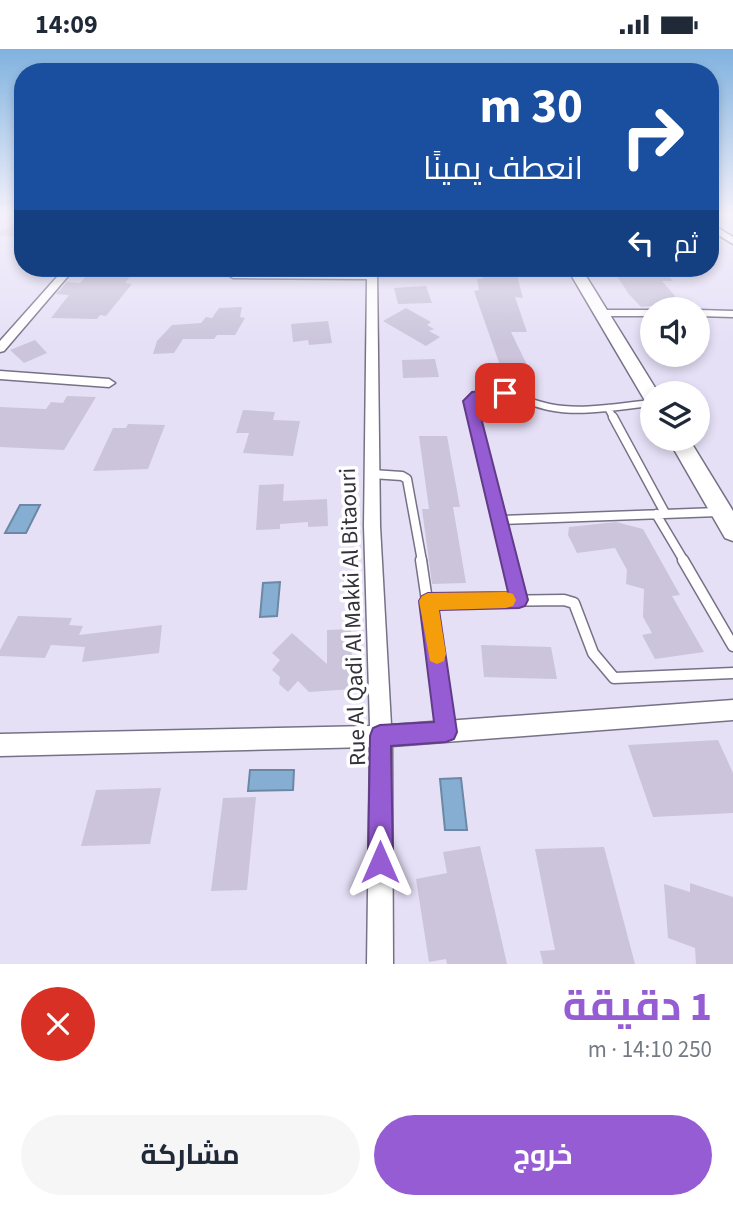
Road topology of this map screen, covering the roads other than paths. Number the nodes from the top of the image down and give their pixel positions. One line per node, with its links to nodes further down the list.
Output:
1 (62, 277): 8 (street)
2 (372, 277): 15 (street, Rue Al Qadi Al Makki Al Bitaouri)
3 (580, 277): 4 (main road)
4 (602, 313): 5 (lane); 10 (main road)
5 (640, 313)
6 (710, 313): 7 (lane)
7 (733, 314)
8 (0, 348)
9 (0, 375): 11 (street)
10 (641, 381)
11 (109, 383)
12 (640, 403): 13 (lane)
13 (608, 408): 16 (lane); 17 (lane)
14 (685, 451): 18 (main road)
15 (372, 474): 20 (lane); 25 (street, Rue Al Qadi Al Makki Al Bitaouri)
16 (660, 513): 17 (lane); 18 (lane); 21 (lane)
17 (500, 520): 19 (lane)
18 (728, 521)
19 (519, 600): 20 (lane); 22 (lane)
20 (428, 601): 24 (lane)
21 (733, 646)
22 (733, 673)
23 (733, 710): 24 (street)
24 (446, 732): 25 (street)
25 (380, 736): 26 (street); 27 (street, Rue Al Qadi Al Makki Al Bitaouri)
26 (0, 745)
27 (380, 964)

